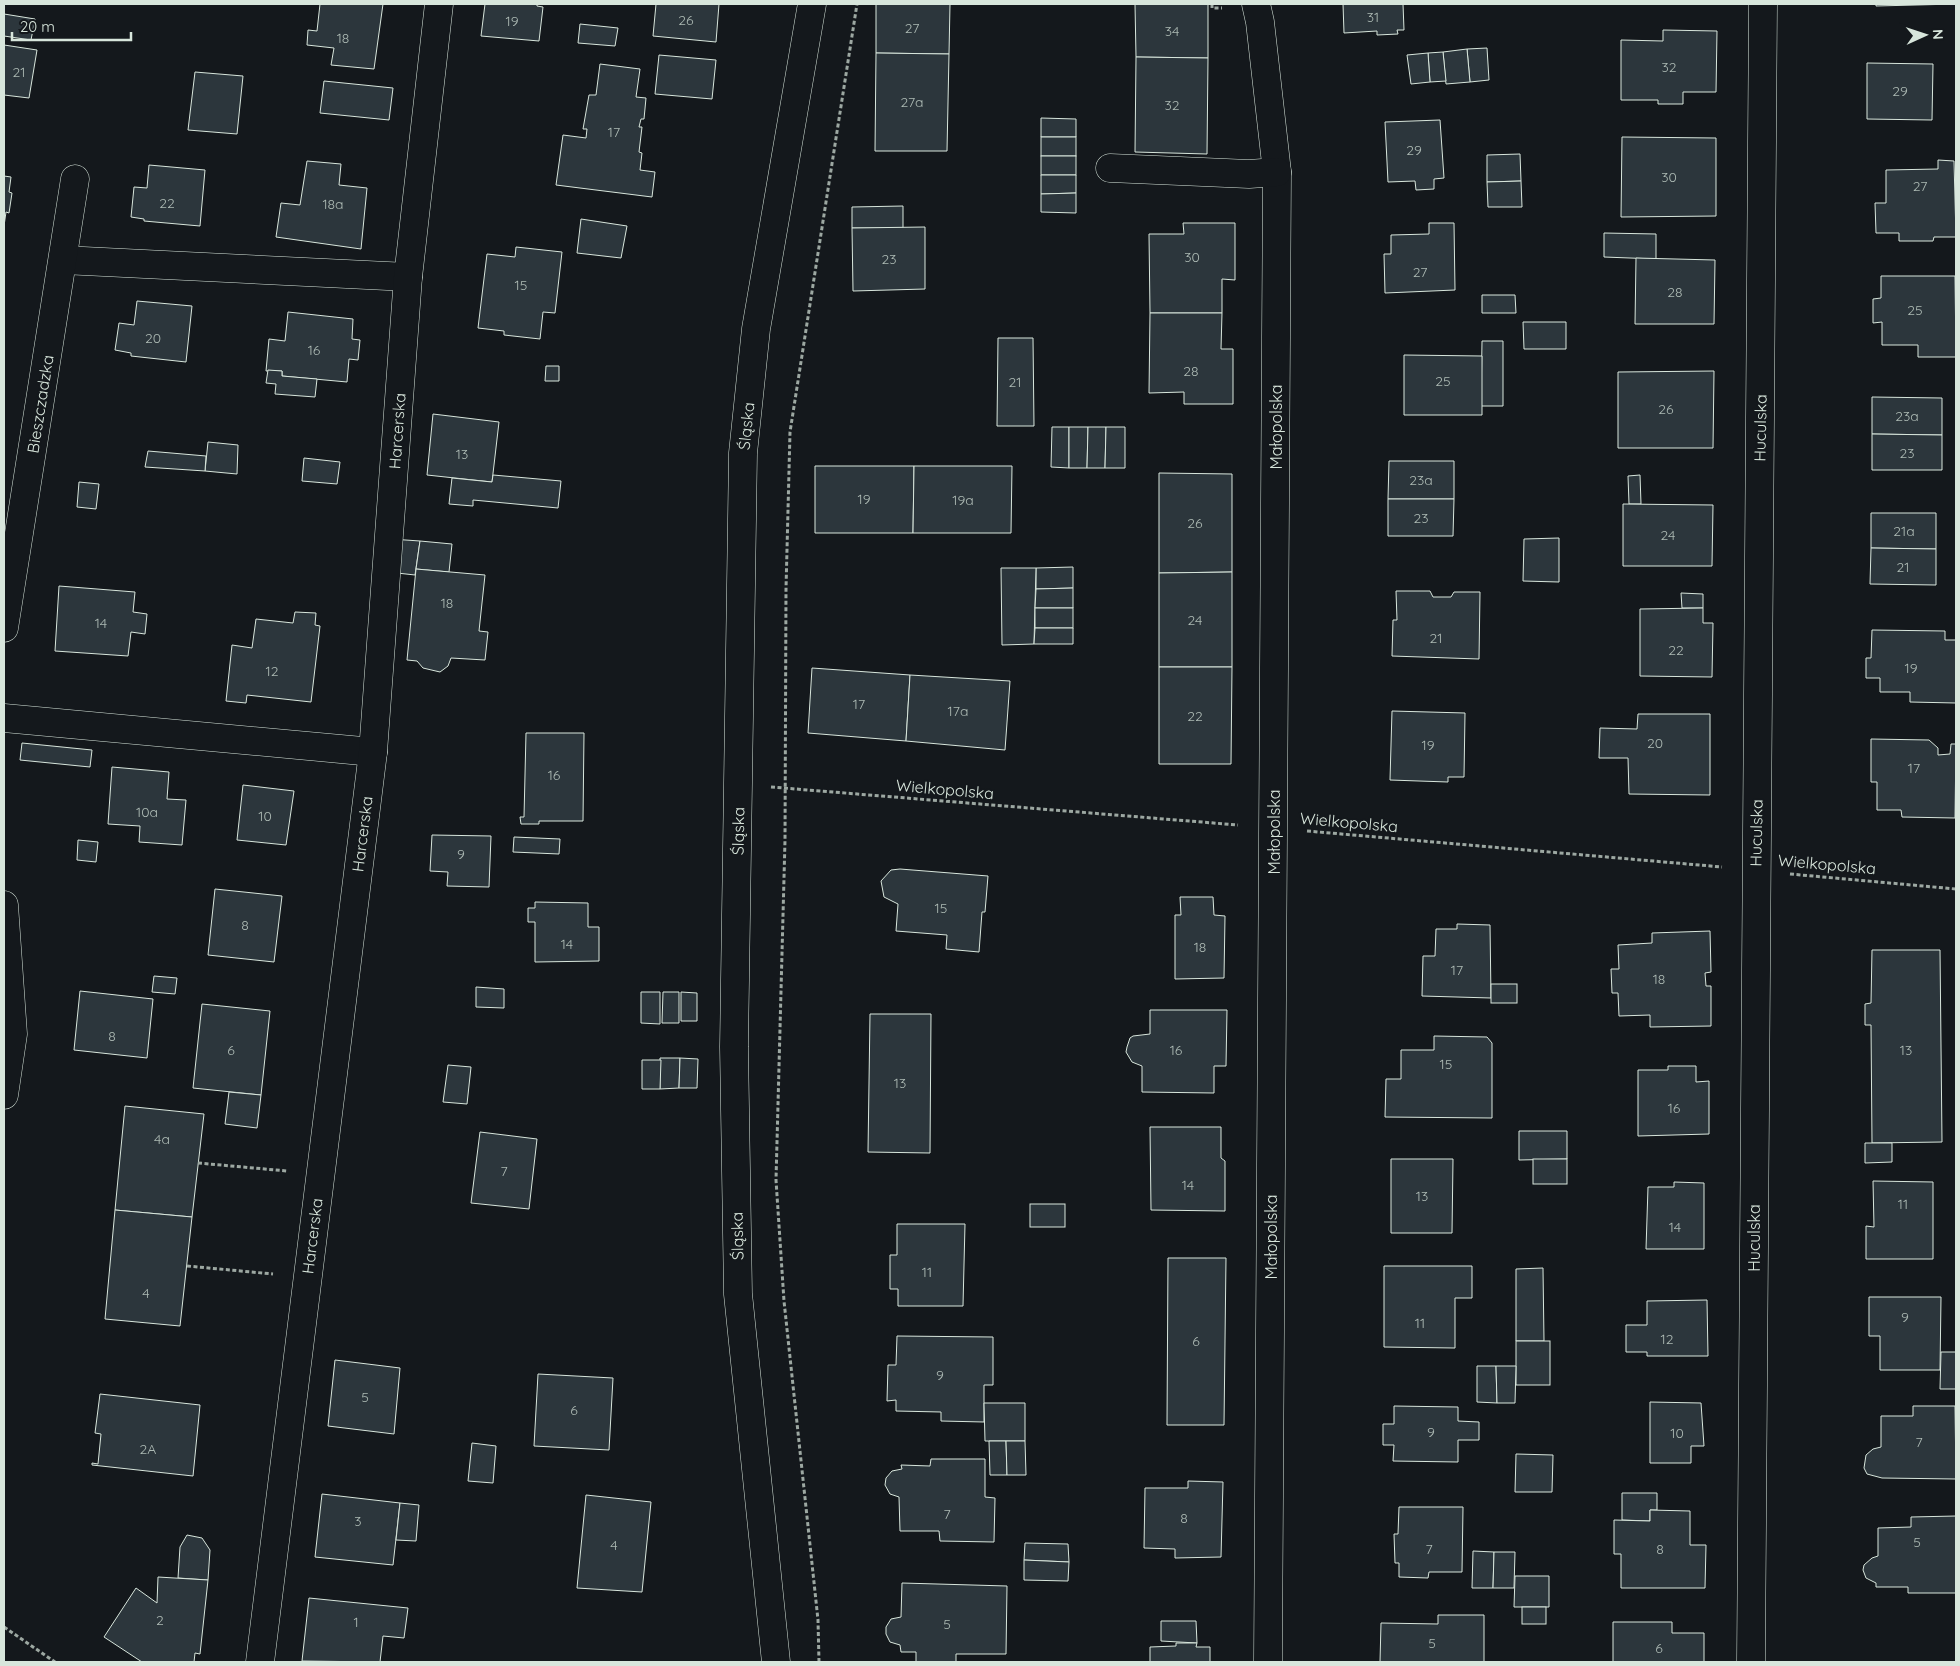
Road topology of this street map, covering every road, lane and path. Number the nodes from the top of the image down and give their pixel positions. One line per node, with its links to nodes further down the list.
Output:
1 (438, 4): 10 (street, Harcerska)
2 (812, 4): 14 (street, Śląska)
3 (857, 4): 15 (path)
4 (1256, 4): 7 (street, Małopolska)
5 (1763, 4): 17 (street, Huculska)
6 (1110, 168): 7 (street)
7 (1278, 172): 16 (street, Małopolska)
8 (76, 179): 9 (street, Bieszczadzka)
9 (62, 260): 10 (street); 11 (street, Bieszczadzka)
10 (408, 277): 13 (street, Harcerska)
11 (4, 628)
12 (4, 718): 13 (street)
13 (373, 752): 22 (street, Harcerska)
14 (738, 785): 15 (path, Wielkopolska); 28 (street, Śląska)
15 (785, 788): 16 (path, Wielkopolska); 29 (path)
16 (1274, 828): 17 (path, Wielkopolska); 30 (street, Małopolska)
17 (1756, 870): 18 (path, Wielkopolska); 31 (street, Huculska)
18 (1956, 889)
19 (4, 905): 20 (street)
20 (4, 1095)
21 (198, 1163): 22 (path)
22 (320, 1175): 24 (street, Harcerska)
23 (186, 1266): 24 (path)
24 (307, 1277): 27 (street, Harcerska)
25 (4, 1627): 26 (path)
26 (55, 1662)
27 (260, 1662)
28 (776, 1662)
29 (819, 1662)
30 (1268, 1662)
31 (1751, 1662)

